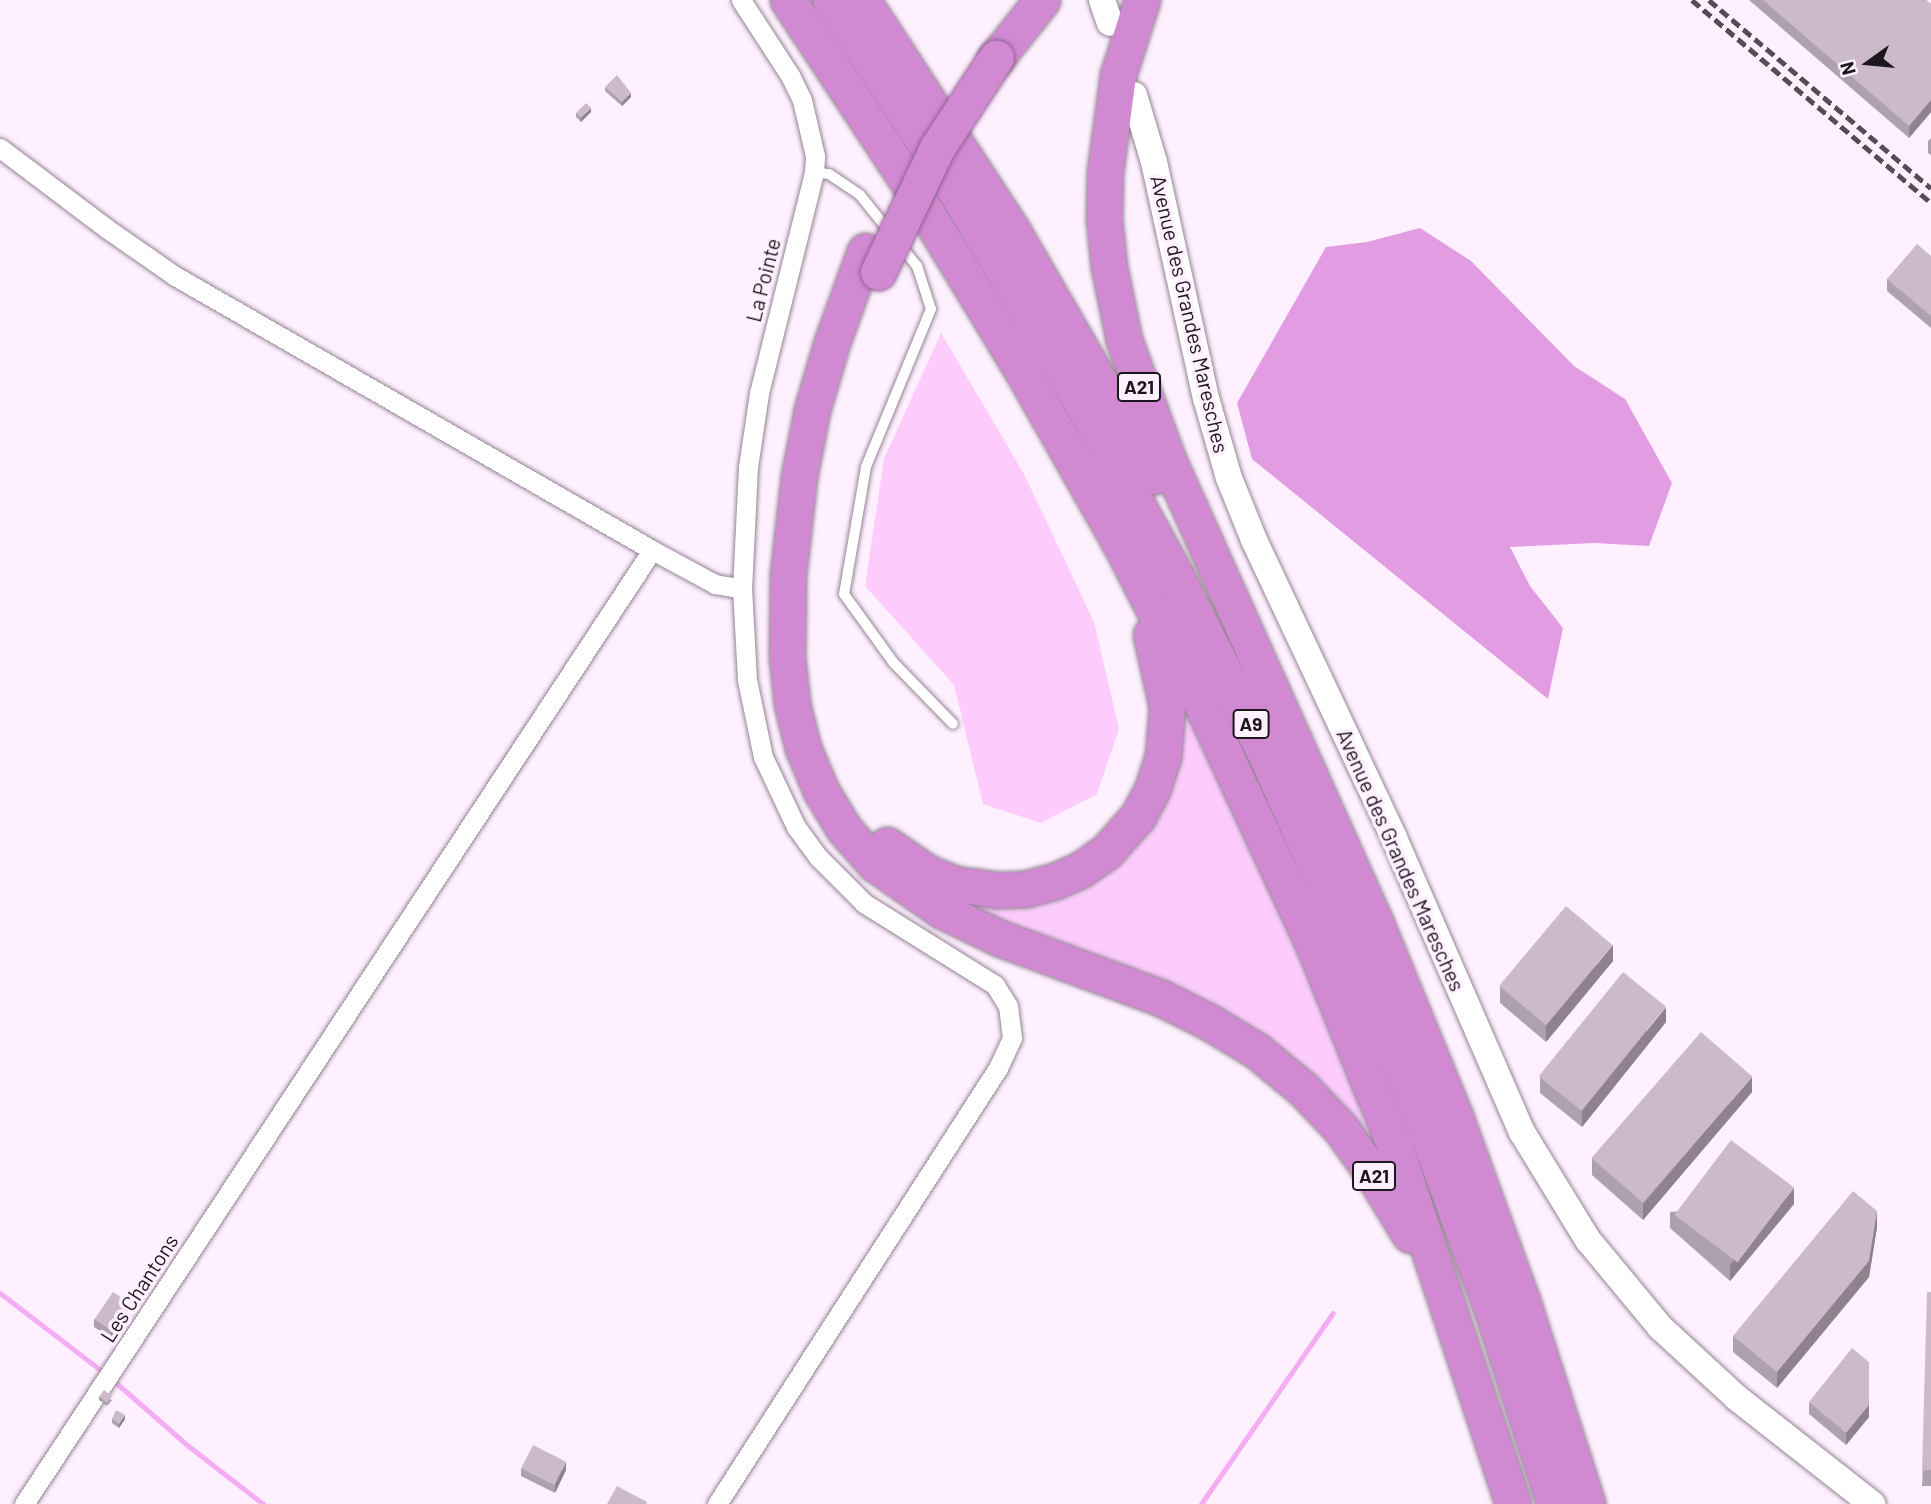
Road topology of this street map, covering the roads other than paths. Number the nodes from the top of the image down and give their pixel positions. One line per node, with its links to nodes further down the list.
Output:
1 (741, 0): 11 (street, La Pointe)
2 (788, 0): 13 (highway, A21)
3 (830, 0): 22 (highway, A9)
4 (862, 0): 17 (highway, A9)
5 (1016, 0): 8 (highway, A21)
6 (1042, 0): 8 (highway, A21)
7 (1142, 0): 17 (highway, A21)
8 (990, 49): 12 (highway, A21, bridge)
9 (1134, 95): 24 (main road, Avenue des Grandes Maresches)
10 (0, 148): 14 (street)
11 (814, 172): 15 (street, La Pointe); 16 (lane)
12 (871, 262): 13 (highway, A21); 18 (highway, A21)
13 (1092, 493): 18 (highway)
14 (652, 550): 15 (street); 19 (street, Les Chantons)
15 (741, 589): 20 (street, La Pointe)
16 (953, 724)
17 (1297, 749): 23 (highway, A9)
18 (1482, 1403): 21 (highway)
19 (24, 1504)
20 (717, 1504)
21 (1513, 1504)
22 (1555, 1504)
23 (1587, 1504)
24 (1872, 1504)

